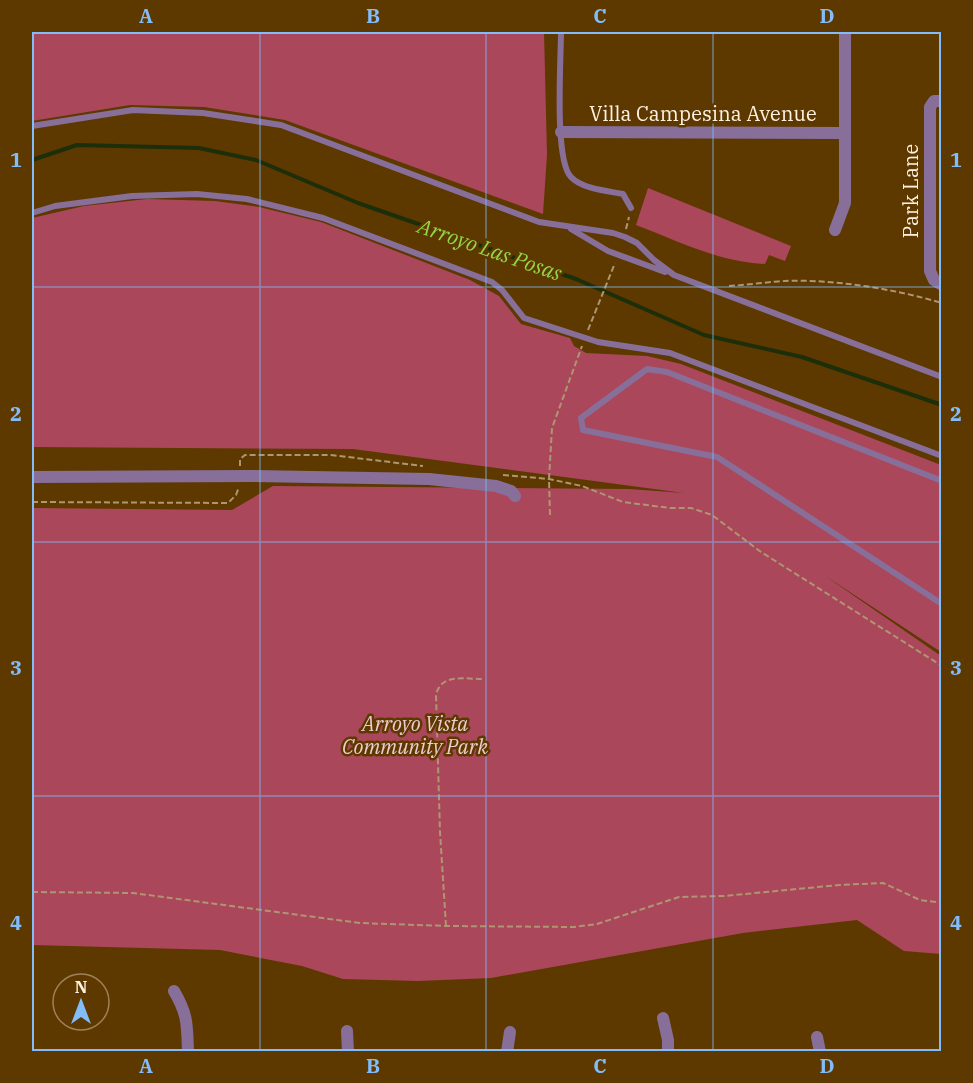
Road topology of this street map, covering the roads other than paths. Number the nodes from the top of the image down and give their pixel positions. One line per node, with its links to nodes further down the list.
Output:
1 (561, 32): 5 (lane)
2 (845, 32): 6 (street)
3 (942, 101): 12 (street, Park Lane)
4 (32, 126): 9 (lane)
5 (561, 132): 6 (street, Villa Campesina Avenue); 7 (lane)
6 (844, 133): 10 (street)
7 (631, 208)
8 (32, 213): 14 (lane)
9 (567, 226): 11 (lane); 11 (lane)
10 (835, 230)
11 (674, 275): 13 (lane)
12 (942, 285)
13 (942, 377)
14 (942, 456)
15 (32, 477): 17 (street)
16 (942, 480): 18 (lane)
17 (515, 496)
18 (942, 604)
19 (174, 991): 24 (street)
20 (663, 1018): 27 (street)
21 (346, 1031): 25 (street)
22 (510, 1032): 26 (street)
23 (817, 1038): 28 (street)
24 (188, 1052)
25 (348, 1052)
26 (507, 1052)
27 (668, 1052)
28 (820, 1052)

